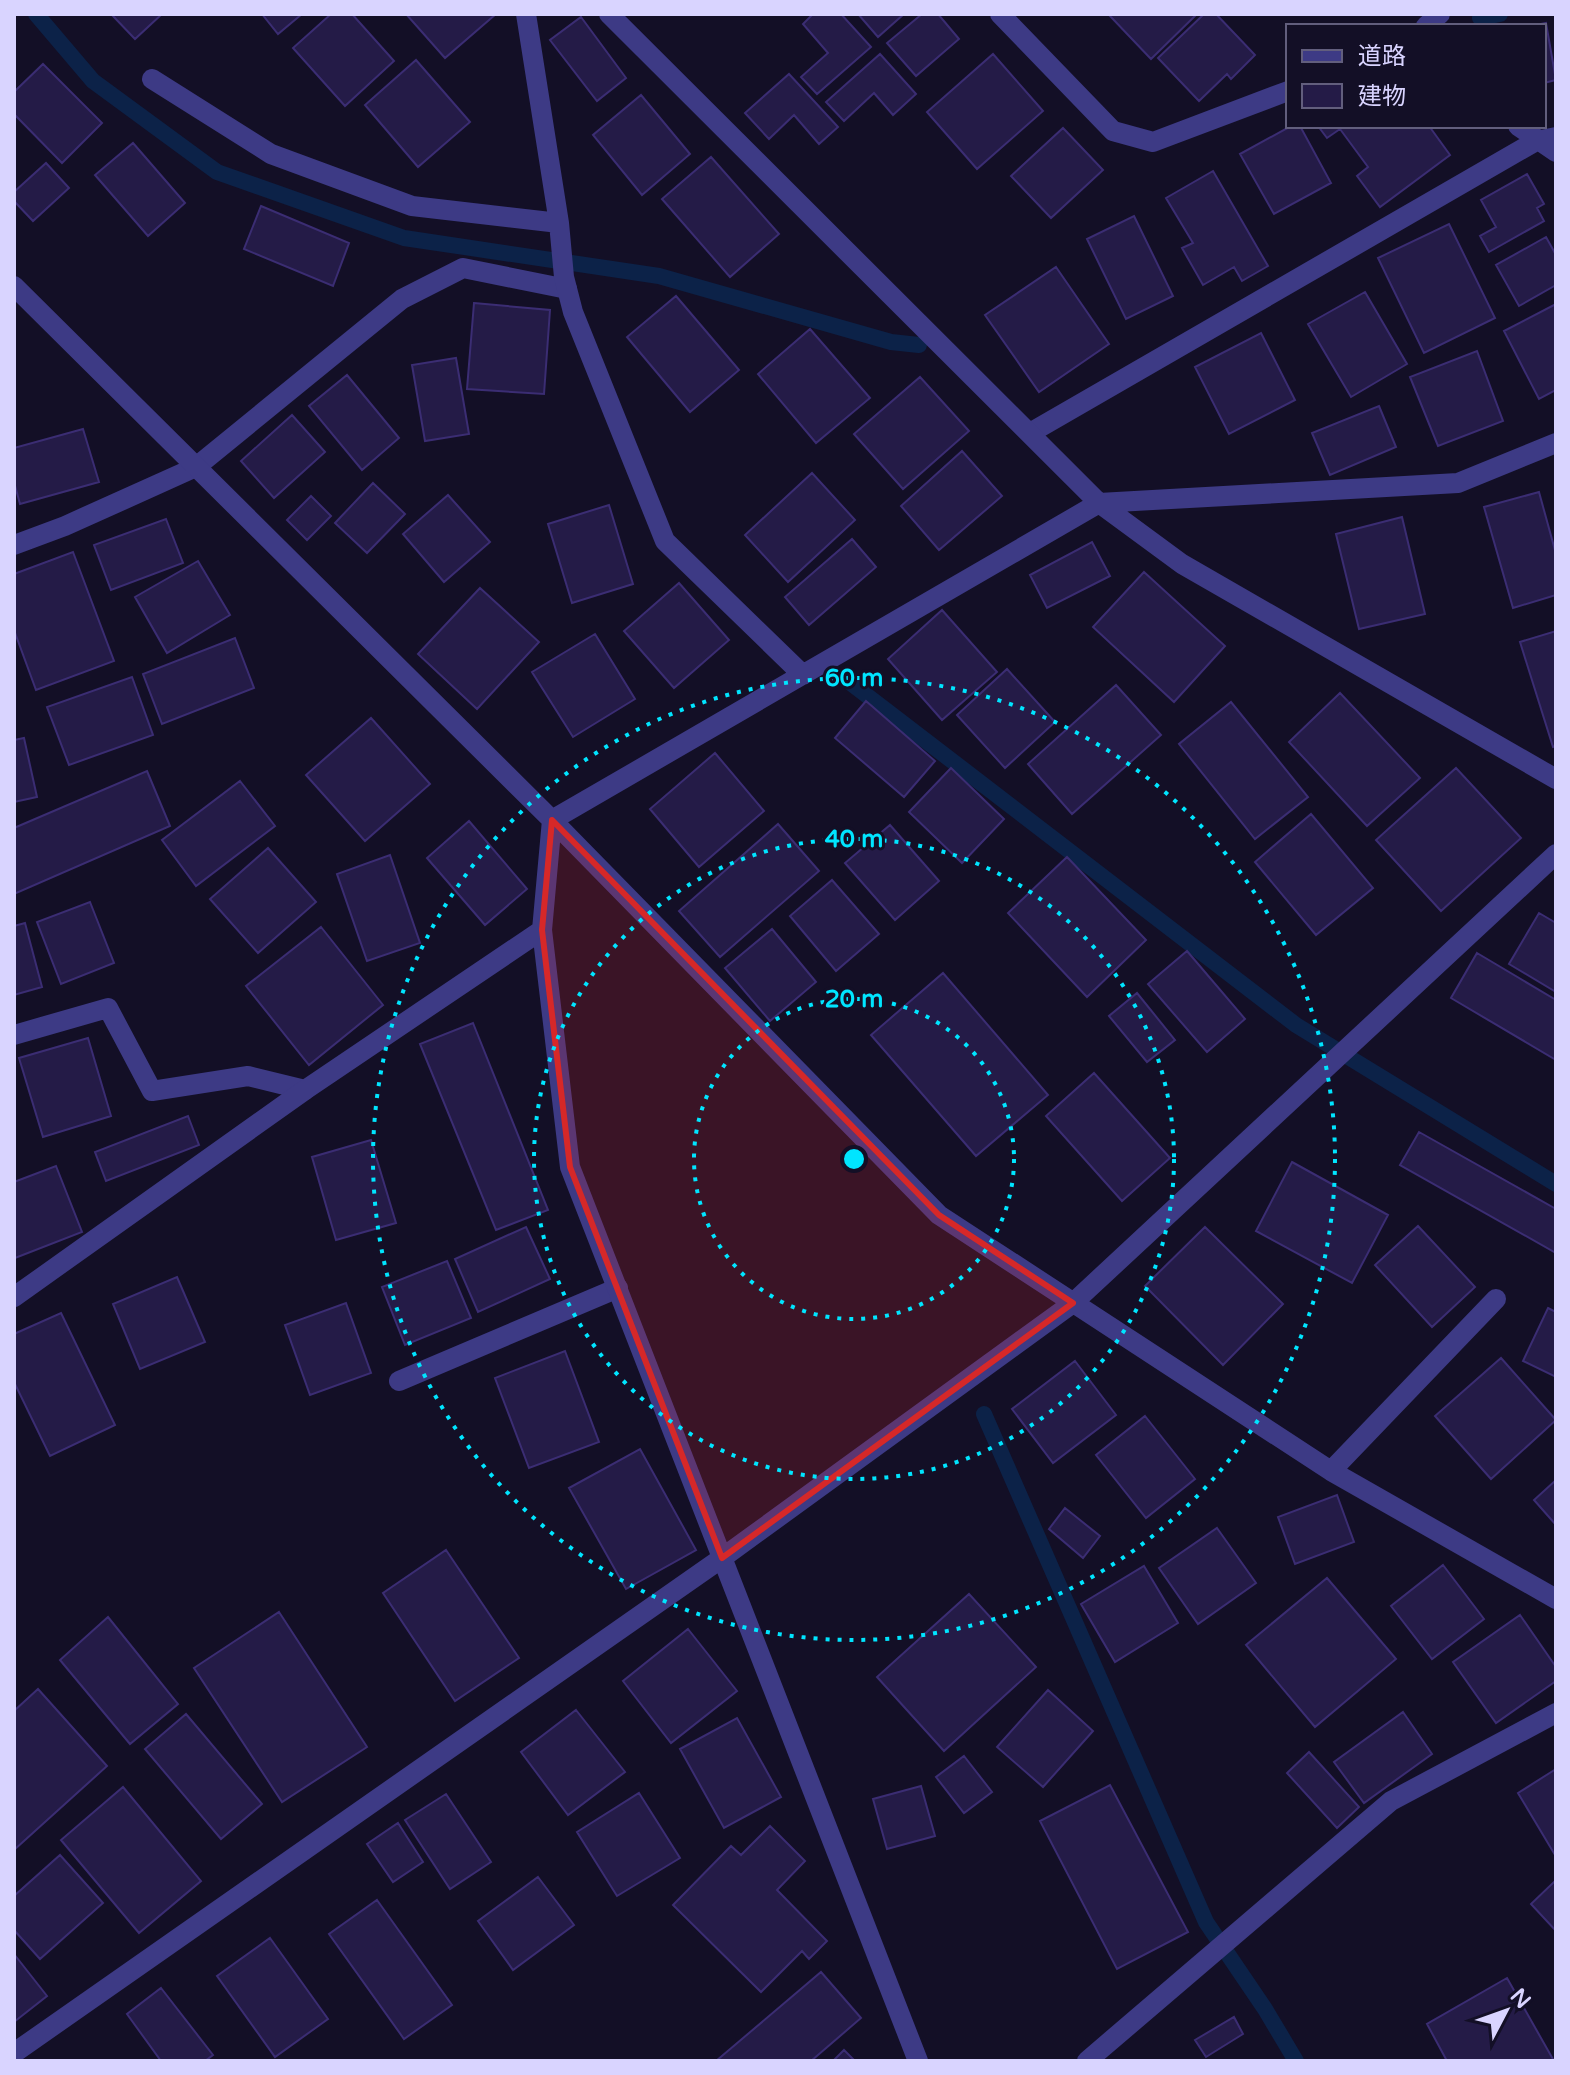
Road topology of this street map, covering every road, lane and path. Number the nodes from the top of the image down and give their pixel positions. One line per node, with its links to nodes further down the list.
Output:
1 (526, 14): 9 (street)
2 (609, 14): 12 (street)
3 (1000, 14): 5 (street)
4 (152, 79): 9 (street)
5 (1286, 92)
6 (1522, 128): 7 (street)
7 (1546, 139): 8 (street); 12 (street)
8 (1556, 152)
9 (560, 232): 10 (street)
10 (566, 283): 14 (street); 17 (street)
11 (14, 286): 14 (street)
12 (1030, 433): 15 (street)
13 (1556, 443): 15 (street)
14 (196, 467): 16 (street); 19 (street)
15 (1099, 503): 17 (street); 18 (street)
16 (14, 545)
17 (803, 675): 19 (street)
18 (1556, 779)
19 (552, 820): 21 (street); 27 (street)
20 (1556, 854): 27 (street)
21 (542, 930): 23 (street); 24 (street)
22 (14, 1035): 23 (street)
23 (305, 1090): 25 (street)
24 (618, 1288): 28 (street); 30 (street)
25 (14, 1297)
26 (1496, 1299): 29 (street)
27 (1073, 1303): 29 (street); 30 (street)
28 (399, 1381)
29 (1331, 1471): 31 (street)
30 (722, 1558): 33 (street); 34 (street)
31 (1556, 1599)
32 (1556, 1713): 35 (street)
33 (14, 2053)
34 (918, 2061)
35 (1087, 2061)

